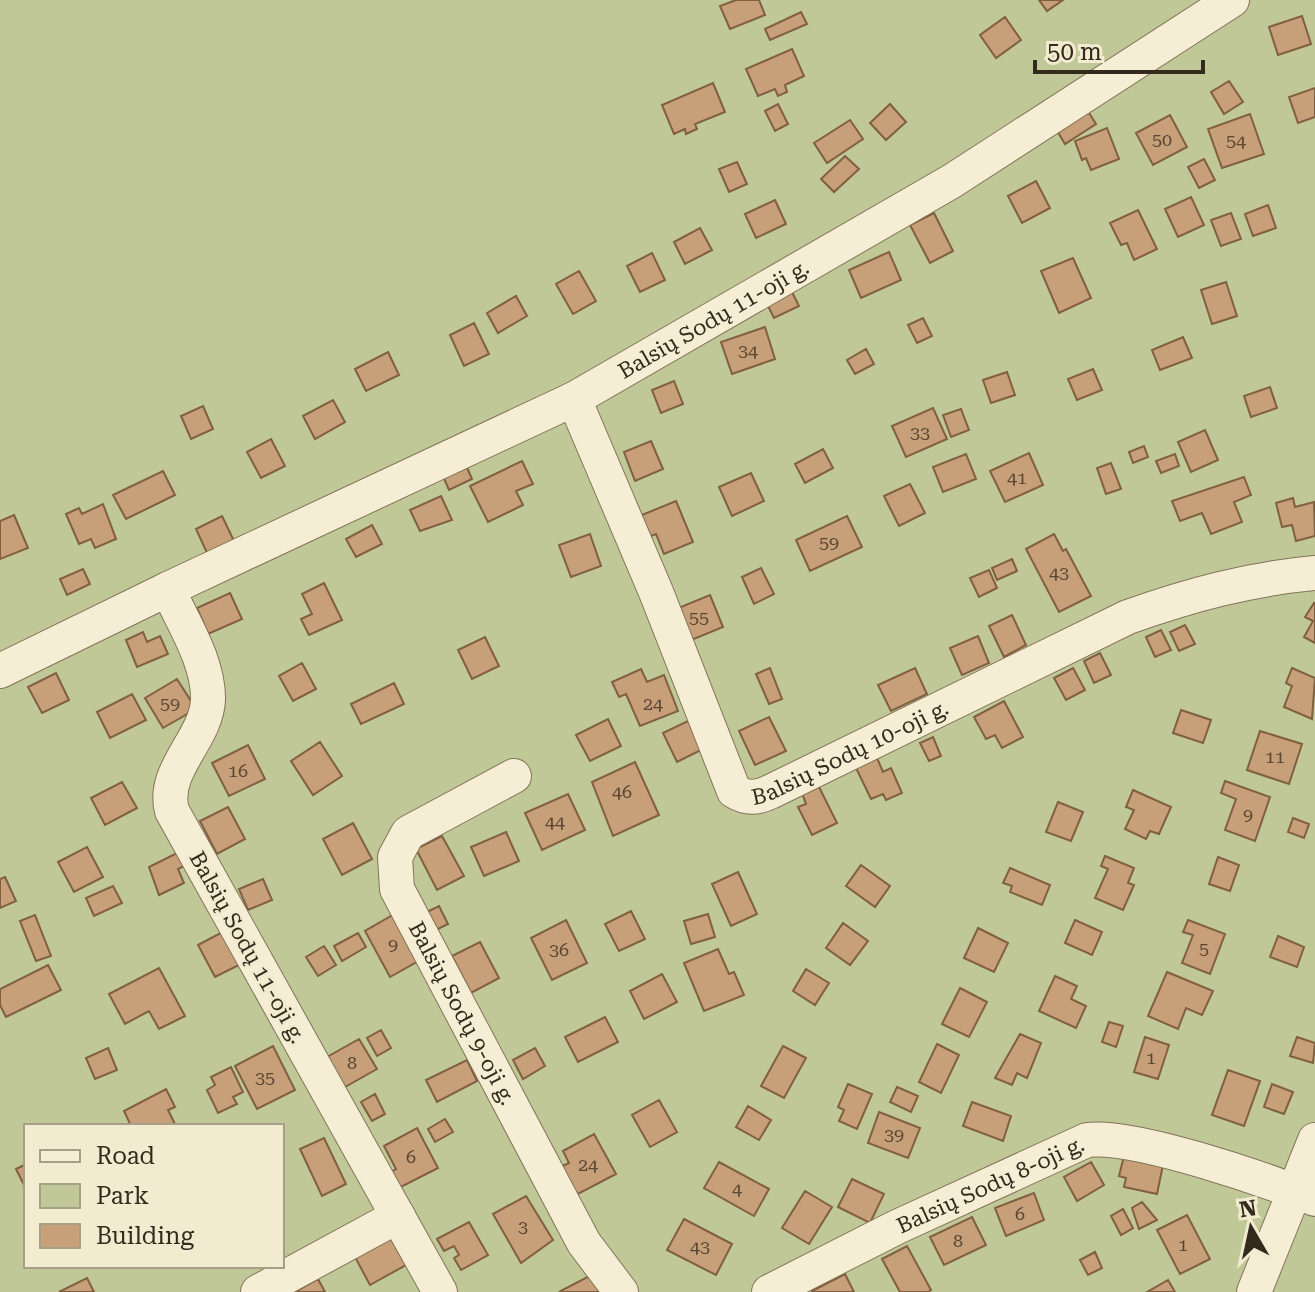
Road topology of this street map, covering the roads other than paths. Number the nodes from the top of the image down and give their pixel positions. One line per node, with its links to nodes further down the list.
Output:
1 (1232, 0): 2 (street, Balsių Sodų 11-oji g.)
2 (574, 399): 3 (street, Balsių Sodų 10-oji g.); 4 (street, Balsių Sodų 11-oji g.)
3 (1315, 573)
4 (168, 589): 5 (street, Balsių Sodų 11-oji g.); 9 (street, Balsių Sodų 11-oji g.)
5 (0, 671)
6 (514, 776): 12 (street, Balsių Sodų 9-oji g.)
7 (1315, 1140): 8 (street)
8 (1305, 1195): 13 (street, Balsių Sodų 8-oji g.); 14 (street)
9 (398, 1216): 10 (street); 11 (street, Balsių Sodų 11-oji g.)
10 (258, 1292)
11 (440, 1292)
12 (621, 1292)
13 (769, 1292)
14 (1254, 1292)

